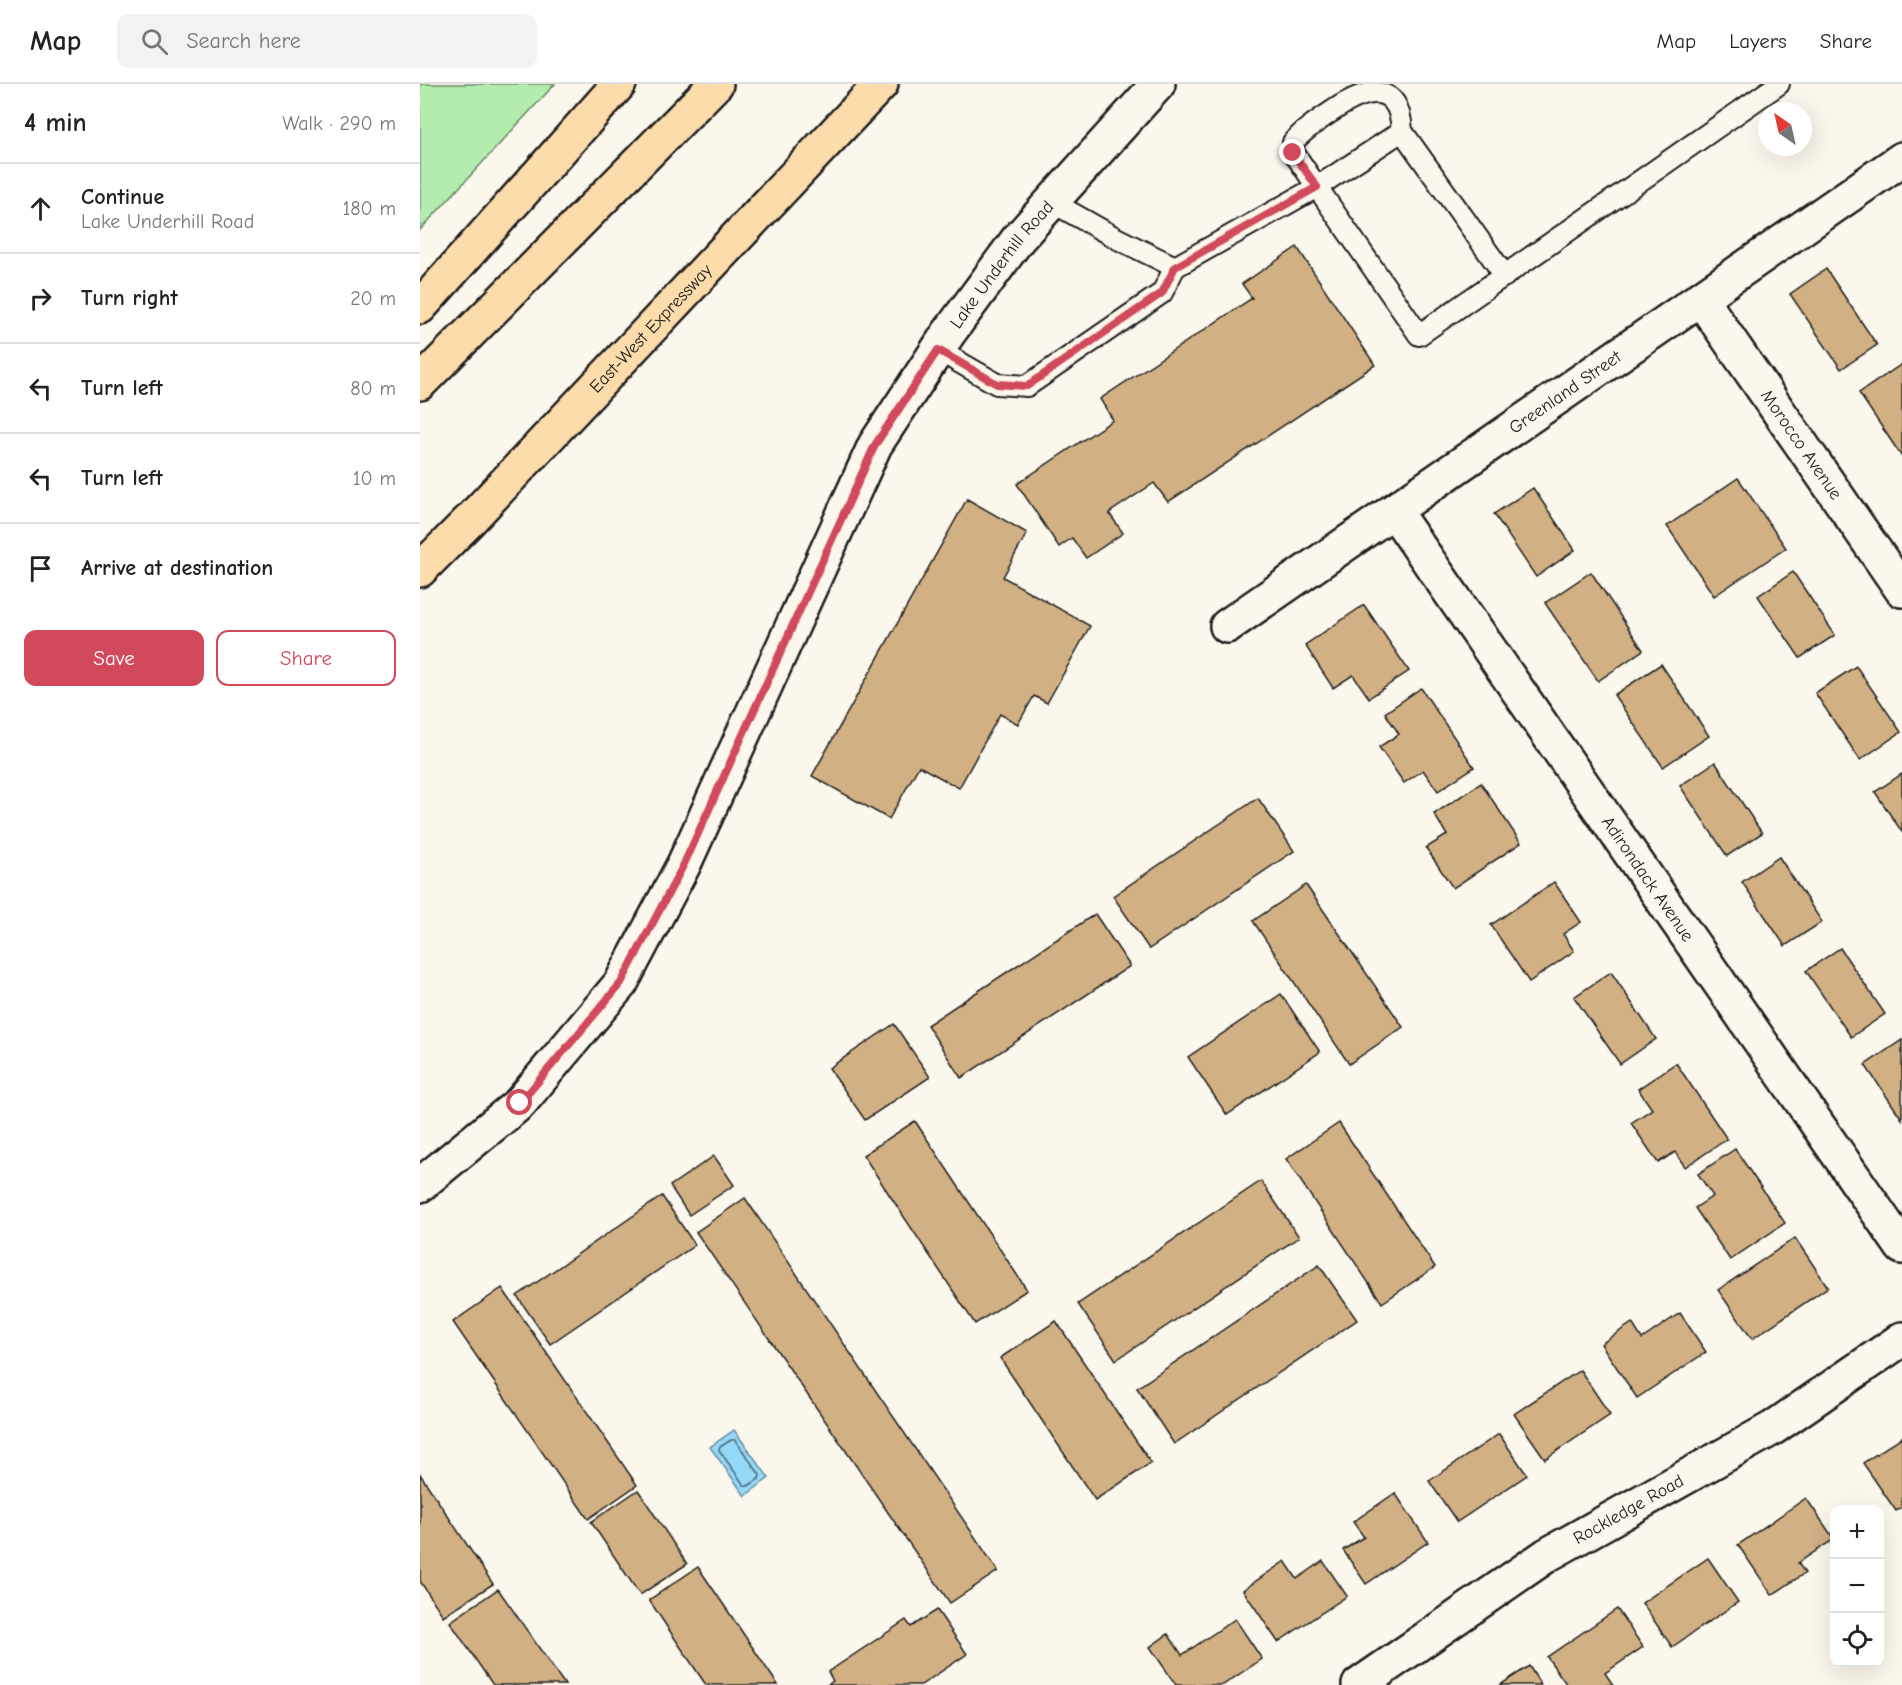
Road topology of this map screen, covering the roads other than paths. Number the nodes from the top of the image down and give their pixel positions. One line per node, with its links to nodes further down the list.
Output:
1 (619, 84): 15 (highway)
2 (716, 84): 17 (highway)
3 (881, 84): 7 (highway, East-West Expressway)
4 (900, 84): 7 (highway)
5 (1158, 84): 11 (street, Lake Underhill Road)
6 (1779, 84): 13 (lane)
7 (856, 112): 19 (highway, East-West Expressway)
8 (1402, 131): 10 (lane); 10 (lane); 13 (lane)
9 (1902, 159): 14 (street, Greenland Street)
10 (1317, 187): 12 (lane); 13 (lane)
11 (1052, 202): 12 (lane); 16 (street, Lake Underhill Road)
12 (1175, 267): 16 (lane)
13 (1505, 276)
14 (1701, 299): 18 (street, Greenland Street); 20 (street, Morocco Avenue)
15 (420, 307)
16 (938, 350): 22 (street, Lake Underhill Road)
17 (420, 384)
18 (1394, 511): 21 (street, Greenland Street); 23 (street, Adirondack Avenue)
19 (420, 570)
20 (1902, 590)
21 (1227, 626)
22 (420, 1185)
23 (1902, 1247)
24 (1902, 1339): 25 (street, Rockledge Road)
25 (1359, 1685)

